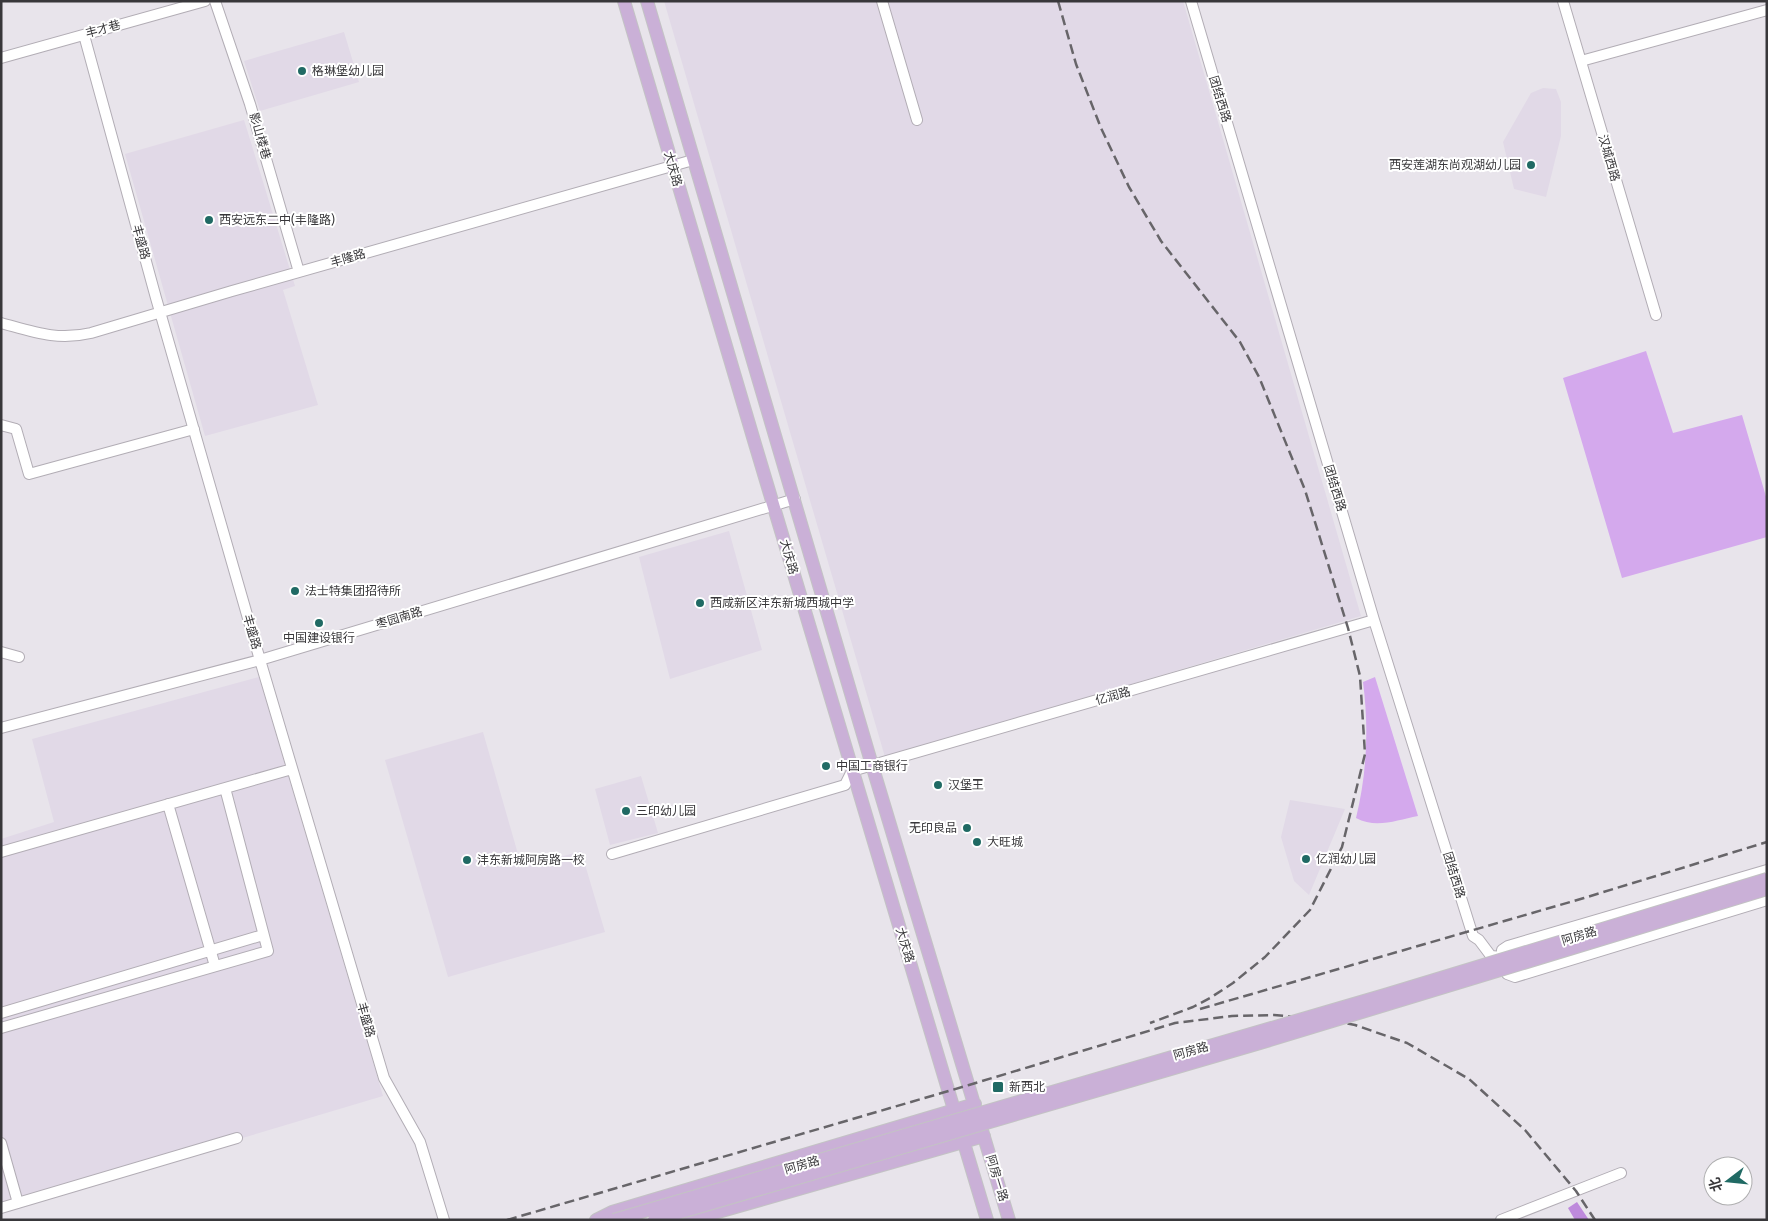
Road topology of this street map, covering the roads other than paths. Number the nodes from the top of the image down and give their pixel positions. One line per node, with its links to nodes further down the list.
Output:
1 (205, 1): 9 (street, 丰才巷)
2 (215, 1): 15 (street, 影山楼巷)
3 (624, 1): 14 (main road, 大庆路)
4 (646, 1): 13 (main road, 大庆路)
5 (882, 1): 12 (street)
6 (1191, 1): 23 (street, 团结西路)
7 (1563, 1): 11 (street, 汉城西路)
8 (1767, 10): 11 (street)
9 (84, 34): 10 (street, 丰才巷); 16 (street, 丰盛路)
10 (1, 58)
11 (1581, 60): 17 (street, 汉城西路)
12 (917, 120)
13 (693, 160): 14 (street, 丰隆路); 21 (main road, 大庆路)
14 (672, 166): 15 (street, 丰隆路); 22 (main road, 大庆路)
15 (299, 272): 16 (street, 丰隆路)
16 (161, 312): 18 (street, 丰隆路); 20 (street, 丰盛路)
17 (1656, 315)
18 (1, 324)
19 (1, 425): 20 (street)
20 (194, 429): 26 (street, 丰盛路)
21 (795, 499): 22 (street, 枣园南路); 28 (main road, 大庆路)
22 (774, 505): 26 (street, 枣园南路); 30 (main road, 大庆路)
23 (1374, 620): 28 (street, 亿润路); 41 (street, 团结西路)
24 (1, 652): 25 (street)
25 (19, 657)
26 (260, 660): 27 (street, 枣园南路); 29 (street, 丰盛路)
27 (1, 728)
28 (872, 765): 30 (street, 亿润路); 51 (main road, 大庆路)
29 (292, 769): 31 (street); 60 (street, 丰盛路)
30 (852, 771): 34 (street); 52 (main road, 大庆路)
31 (225, 788): 32 (street); 39 (street)
32 (168, 804): 33 (street); 40 (street)
33 (1, 852)
34 (612, 854)
35 (1767, 870): 41 (street)
36 (1767, 879): 62 (main road, 阿房路, bridge)
37 (1767, 889): 63 (main road, 阿房路, bridge)
38 (1767, 900): 41 (street)
39 (263, 935): 40 (street); 43 (street)
40 (210, 951): 42 (street); 43 (street)
41 (1502, 957)
42 (167, 964): 44 (street); 45 (street)
43 (214, 966): 45 (street)
44 (119, 978): 46 (street); 47 (street)
45 (171, 979): 46 (street)
46 (123, 992): 48 (street)
47 (51, 998): 48 (street); 49 (street)
48 (55, 1012): 50 (street)
49 (1, 1013)
50 (1, 1028)
51 (974, 1104): 52 (main road, 阿房路); 53 (main road, 大庆路)
52 (955, 1110): 55 (main road, 大庆路); 61 (main road, 阿房路)
53 (984, 1136): 55 (main road, 阿房路); 66 (main road, 阿房一路)
54 (237, 1138): 58 (street)
55 (964, 1141): 64 (main road, 阿房路); 65 (main road, 阿房一路)
56 (1, 1143): 58 (street)
57 (1621, 1173): 67 (street)
58 (18, 1203): 59 (street)
59 (1, 1208)
60 (444, 1220)
61 (596, 1220)
62 (614, 1220)
63 (654, 1220)
64 (690, 1220)
65 (987, 1220)
66 (1009, 1220)
67 (1501, 1220)

